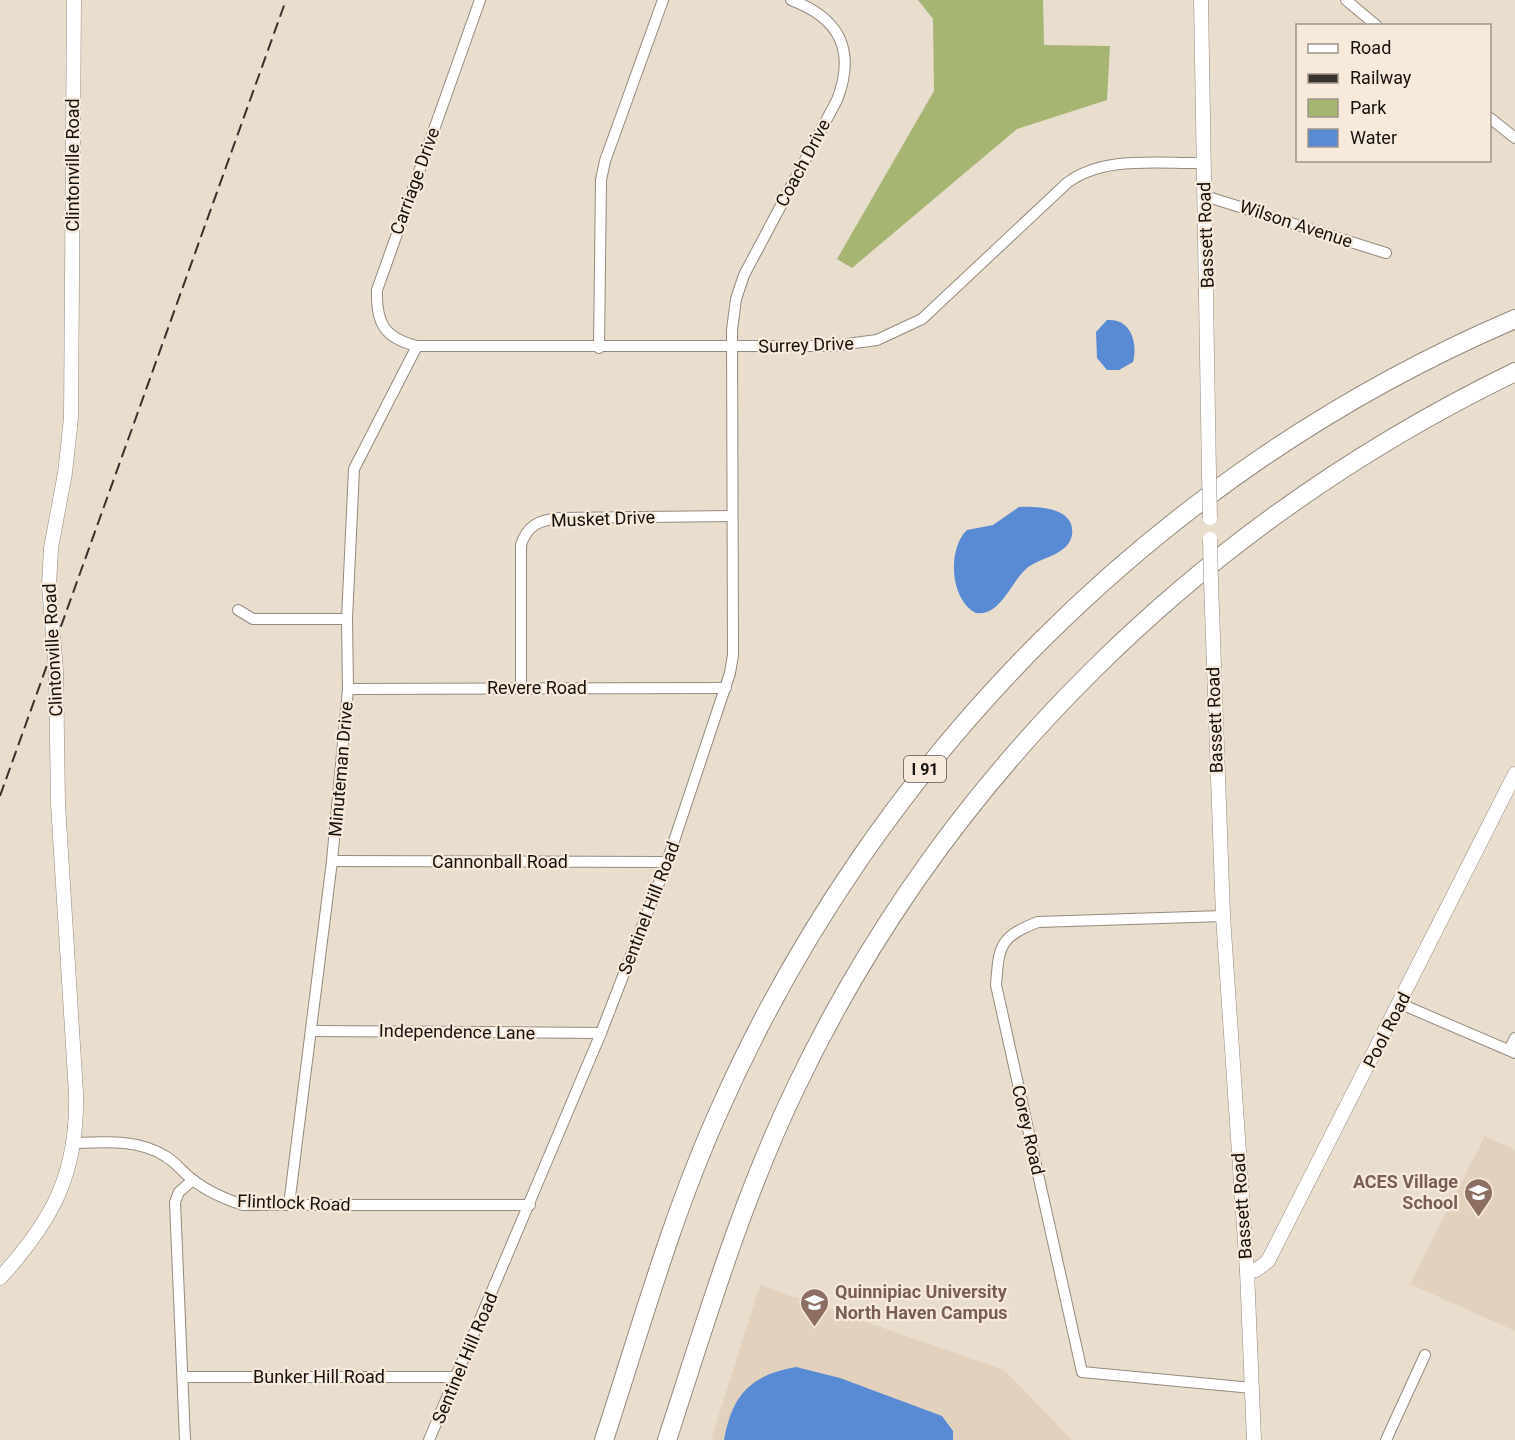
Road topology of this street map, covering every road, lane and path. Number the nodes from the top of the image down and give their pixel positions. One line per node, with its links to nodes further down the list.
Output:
1 (74, 0): 33 (street, Clintonville Road)
2 (480, 0): 14 (street, Carriage Drive)
3 (663, 0): 16 (street)
4 (791, 0): 15 (street, Coach Drive)
5 (1201, 0): 10 (street, Bassett Road)
6 (1346, 0): 7 (street)
7 (1375, 24)
8 (1491, 119): 9 (street)
9 (1515, 138)
10 (1204, 163): 11 (street, Bassett Road); 15 (street, Surrey Drive)
11 (1205, 195): 12 (street, Wilson Avenue); 27 (street, Bassett Road, bridge)
12 (1386, 253)
13 (1515, 319): 45 (highway, I 91)
14 (417, 346): 16 (street, Surrey Drive); 20 (street, Minuteman Drive)
15 (733, 346): 16 (street, Surrey Drive); 18 (street, Sentinel Hill Road)
16 (599, 348)
17 (1515, 372): 46 (highway)
18 (732, 516): 21 (street, Musket Drive); 22 (street, Sentinel Hill Road)
19 (238, 610): 20 (street)
20 (347, 619): 23 (street, Minuteman Drive)
21 (521, 688): 22 (street, Revere Road); 23 (street, Revere Road)
22 (726, 688): 26 (street, Sentinel Hill Road)
23 (348, 689): 25 (street, Minuteman Drive)
24 (1515, 774): 28 (street, Pool Road)
25 (332, 861): 26 (street, Cannonball Road); 29 (street, Minuteman Drive)
26 (667, 862): 30 (street, Sentinel Hill Road)
27 (1223, 916): 37 (street, Bassett Road); 42 (street, Corey Road)
28 (1401, 1004): 32 (street); 37 (street, Pool Road)
29 (313, 1031): 30 (street, Independence Lane); 35 (street, Minuteman Drive)
30 (601, 1033): 36 (street, Sentinel Hill Road)
31 (1515, 1038): 32 (street)
32 (1512, 1052)
33 (75, 1143): 34 (street, Flintlock Road); 38 (street, Clintonville Road)
34 (193, 1180): 35 (street, Flintlock Road); 40 (street)
35 (289, 1205): 36 (street, Flintlock Road)
36 (530, 1205): 41 (street, Sentinel Hill Road)
37 (1247, 1271): 42 (street, Bassett Road)
38 (0, 1278)
39 (1425, 1355): 48 (street)
40 (183, 1377): 41 (street, Bunker Hill Road); 43 (street)
41 (456, 1377): 44 (street, Sentinel Hill Road)
42 (1252, 1388): 47 (street, Bassett Road)
43 (185, 1440)
44 (429, 1440)
45 (604, 1440)
46 (667, 1440)
47 (1254, 1440)
48 (1386, 1440)

